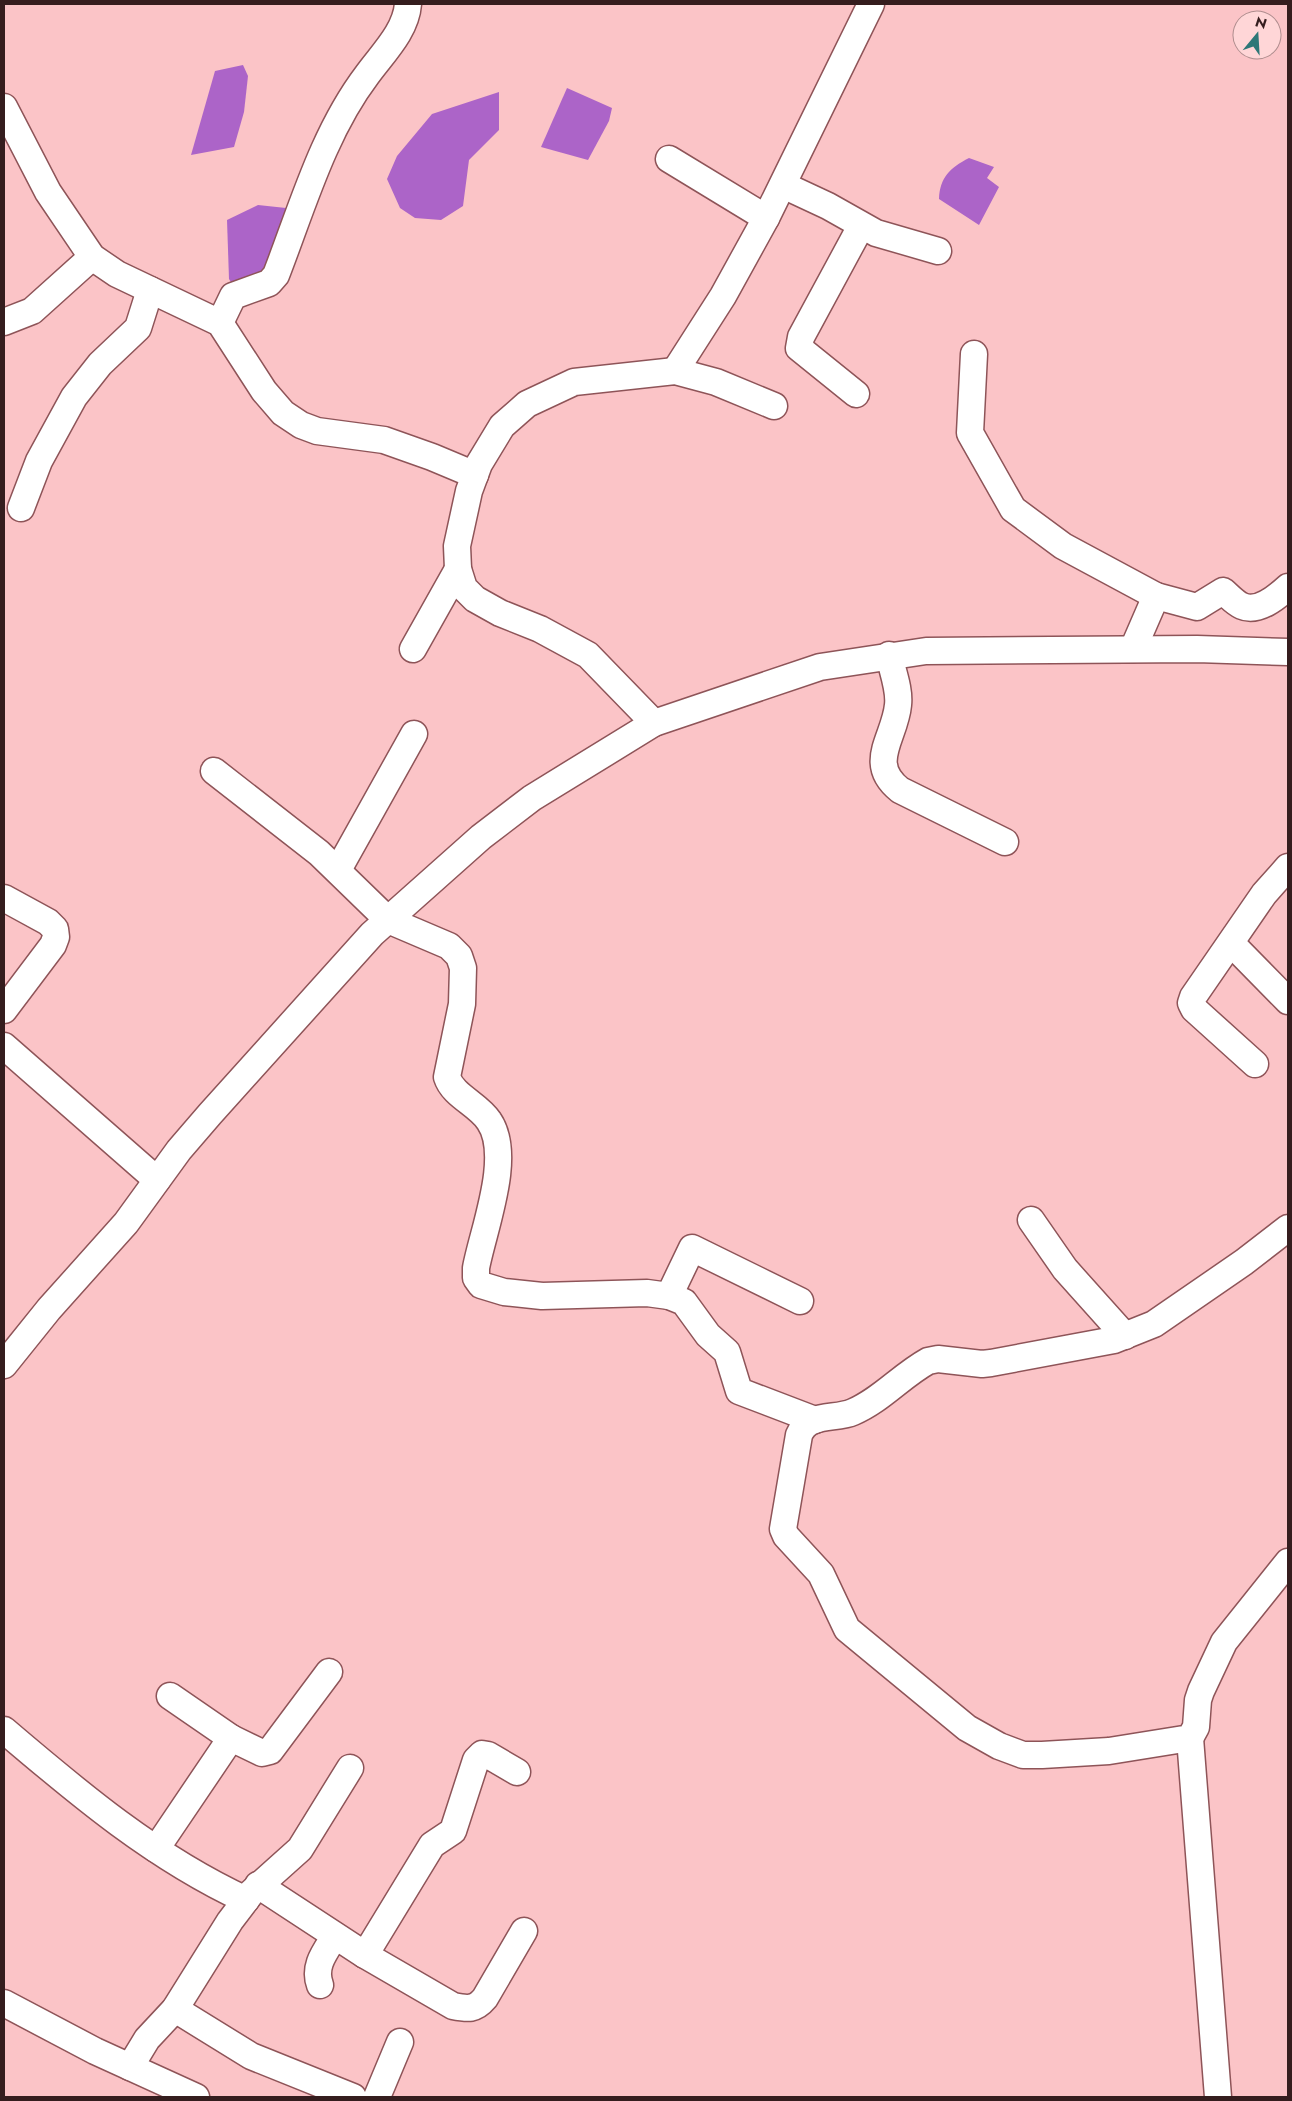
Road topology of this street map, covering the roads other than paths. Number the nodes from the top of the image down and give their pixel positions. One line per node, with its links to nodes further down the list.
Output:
1 (408, 4): 12 (street)
2 (871, 4): 5 (street)
3 (4, 107): 9 (street)
4 (669, 159): 6 (street)
5 (783, 185): 6 (street); 7 (street)
6 (766, 218): 14 (street)
7 (861, 226): 8 (street); 15 (street)
8 (938, 251)
9 (92, 257): 10 (street); 11 (street)
10 (150, 290): 12 (street); 18 (street)
11 (4, 322)
12 (220, 323): 17 (street)
13 (974, 354): 21 (street)
14 (674, 371): 16 (street); 17 (street)
15 (856, 394)
16 (774, 406)
17 (475, 476): 19 (street)
18 (21, 508)
19 (458, 569): 22 (street); 26 (street)
20 (1288, 587): 21 (street)
21 (1156, 596): 23 (street)
22 (413, 649)
23 (1133, 649): 24 (street); 25 (street)
24 (1288, 652)
25 (888, 655): 26 (street); 29 (street)
26 (654, 723): 33 (street)
27 (414, 734): 31 (street)
28 (214, 771): 31 (street)
29 (1005, 842)
30 (1288, 867): 34 (street)
31 (338, 870): 33 (street)
32 (4, 898): 36 (street)
33 (388, 920): 39 (street); 42 (street)
34 (1231, 943): 35 (street); 38 (street)
35 (1288, 1001)
36 (4, 1010)
37 (4, 1046): 39 (street)
38 (1255, 1064)
39 (158, 1180): 45 (street)
40 (1031, 1220): 44 (street)
41 (1288, 1228): 44 (street)
42 (669, 1296): 43 (street); 46 (street)
43 (800, 1300)
44 (1125, 1336): 46 (street)
45 (4, 1365)
46 (815, 1420): 52 (street)
47 (1288, 1562): 52 (street)
48 (329, 1672): 51 (street)
49 (170, 1696): 51 (street)
50 (4, 1730): 55 (street)
51 (231, 1738): 55 (street)
52 (1190, 1738): 68 (street)
53 (350, 1768): 56 (street)
54 (517, 1772): 59 (street)
55 (156, 1849): 56 (street)
56 (252, 1892): 58 (street); 62 (street)
57 (524, 1931): 59 (street)
58 (335, 1936): 59 (street); 60 (street)
59 (365, 1955)
60 (320, 1985)
61 (4, 2003): 64 (street)
62 (175, 2008): 64 (street); 66 (street)
63 (400, 2042): 67 (street)
64 (130, 2067): 65 (street)
65 (196, 2097)
66 (353, 2097)
67 (377, 2097)
68 (1218, 2097)

